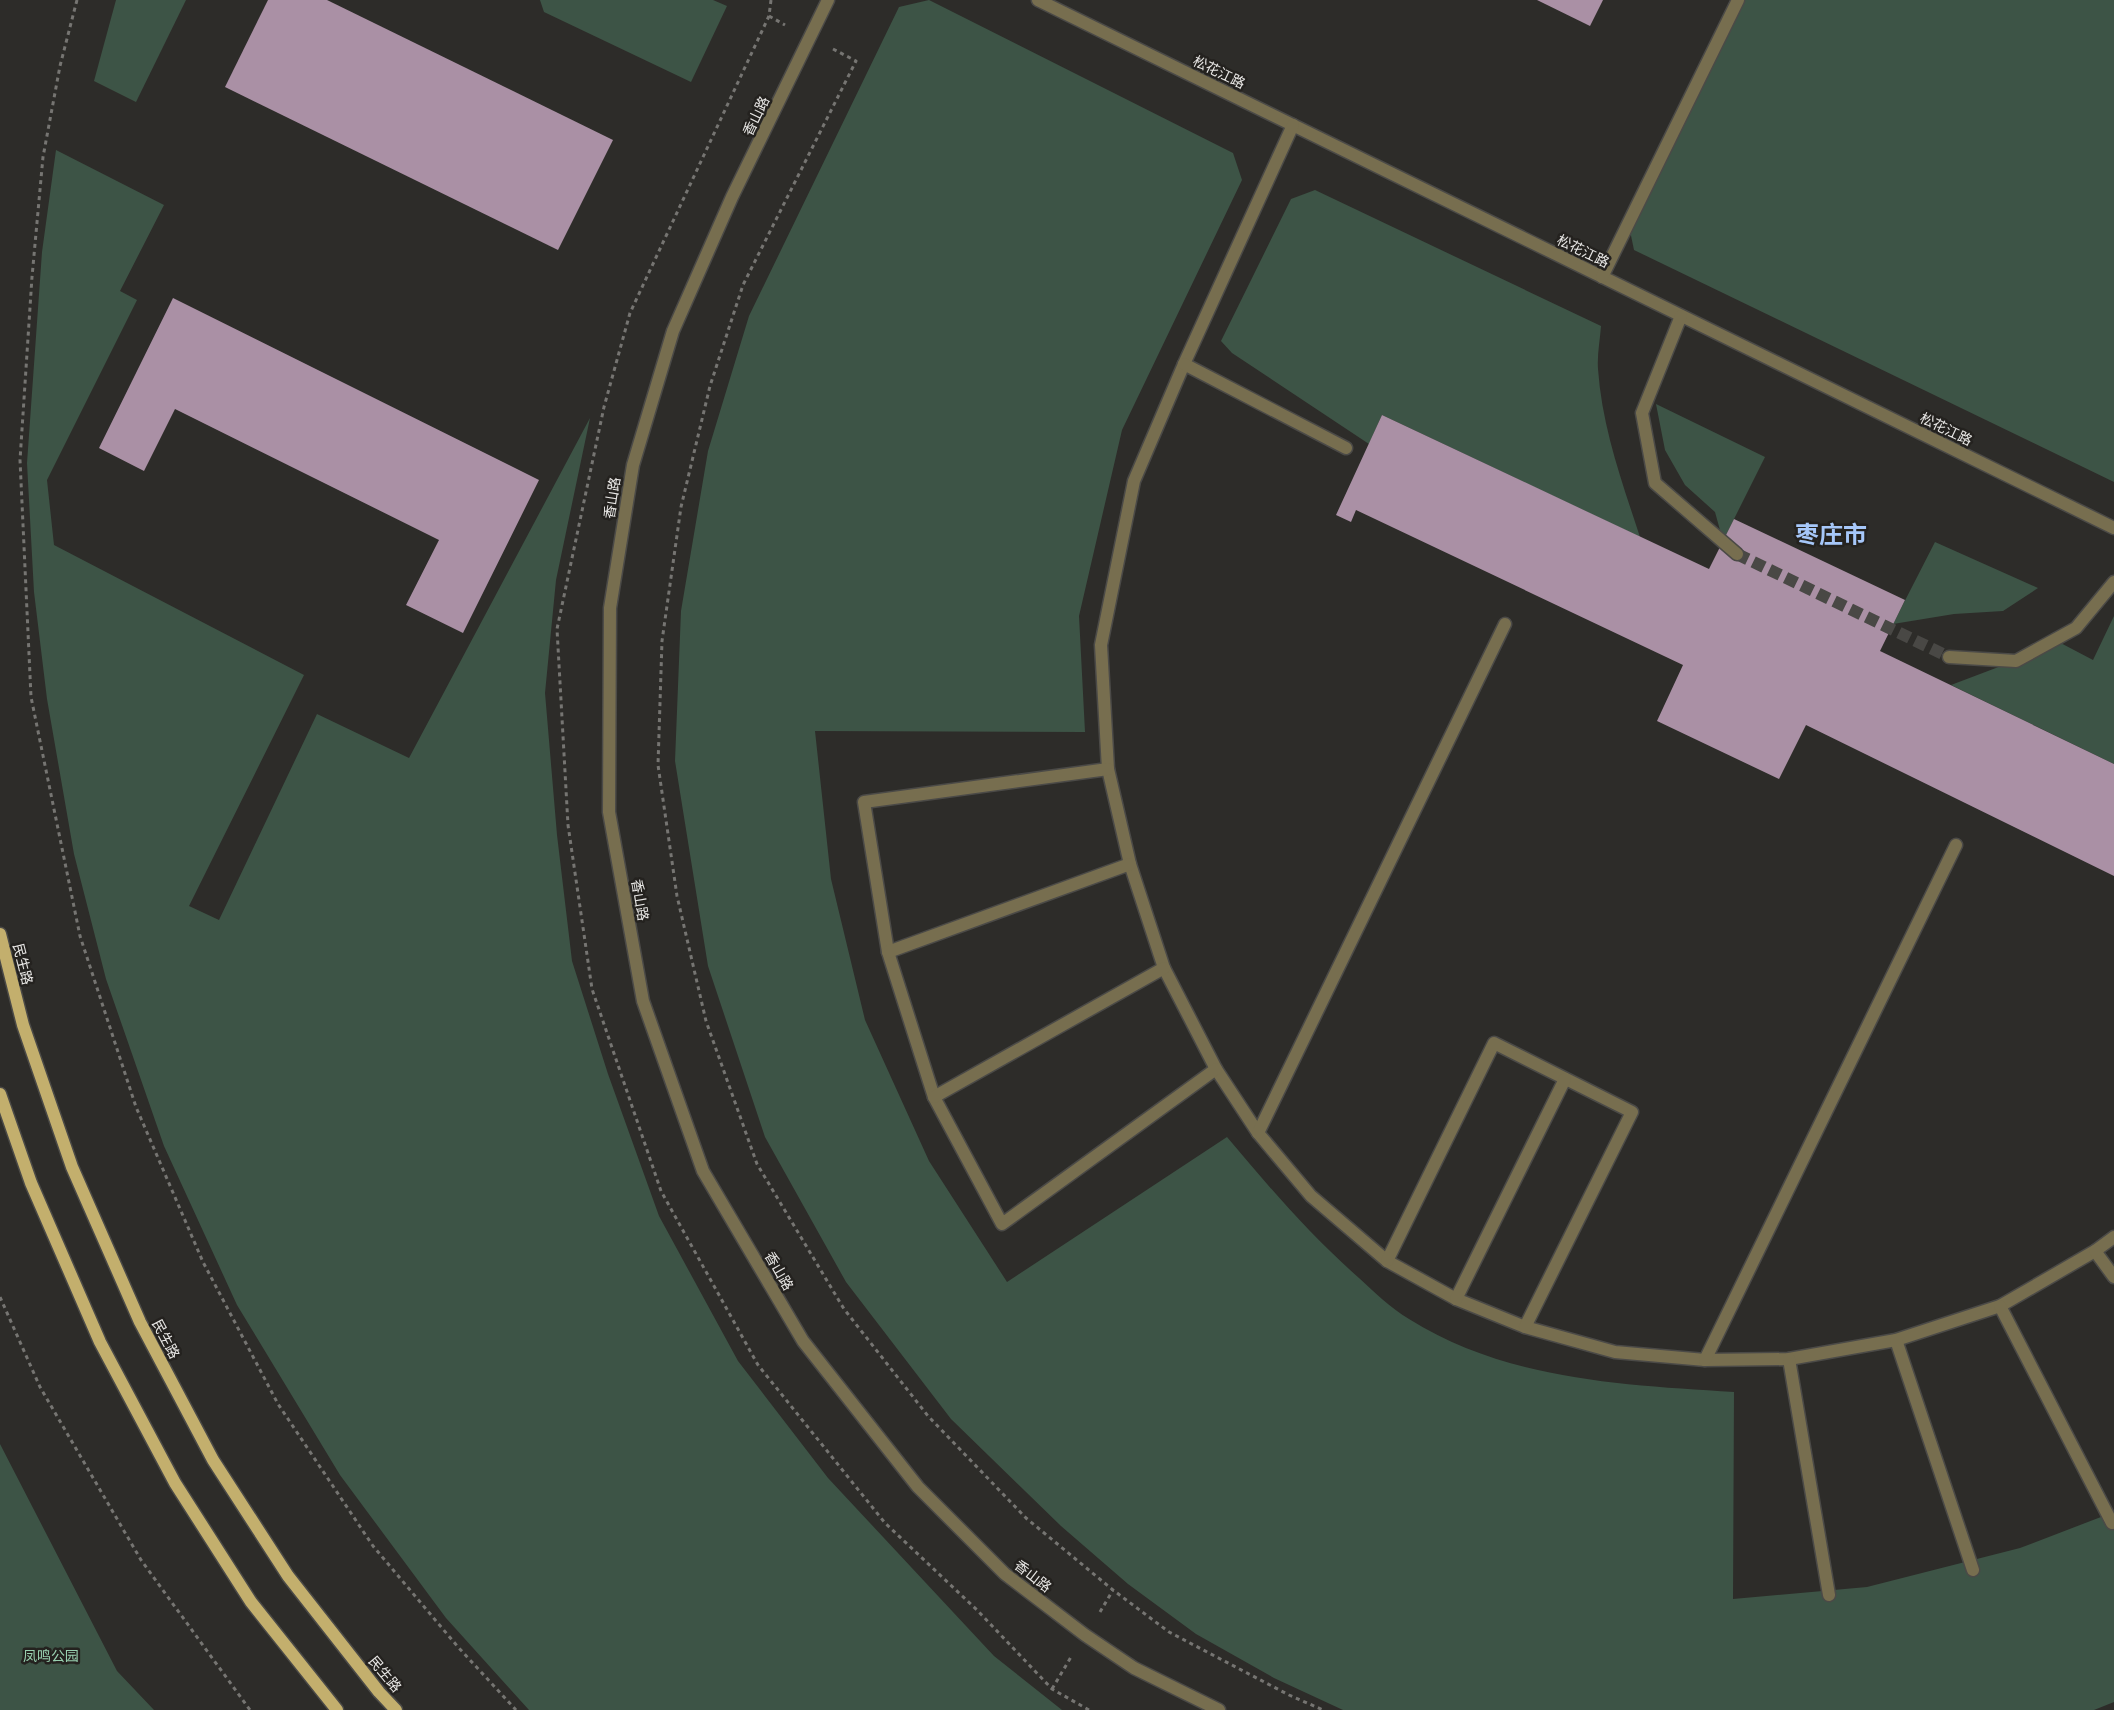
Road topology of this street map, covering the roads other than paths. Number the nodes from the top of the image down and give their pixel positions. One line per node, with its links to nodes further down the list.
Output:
1 (828, 0): 40 (street, 香山路)
2 (1038, 0): 4 (street, 松花江路)
3 (1738, 0): 5 (street)
4 (1292, 125): 5 (street, 松花江路); 7 (street)
5 (1602, 277): 6 (street, 松花江路)
6 (1681, 316): 9 (street, 松花江路); 10 (street)
7 (1184, 364): 8 (street); 14 (street)
8 (1346, 448)
9 (2114, 528)
10 (1737, 554)
11 (2114, 582): 13 (street)
12 (1505, 624): 24 (street)
13 (1949, 657)
14 (1108, 769): 16 (street); 18 (street)
15 (1956, 845): 34 (street)
16 (1130, 864): 18 (street); 19 (street)
17 (0, 934): 39 (main road, 民生路)
18 (888, 952): 23 (street)
19 (1164, 968): 20 (street); 23 (street)
20 (1216, 1070): 23 (street); 24 (street)
21 (1565, 1079): 27 (street); 29 (street); 31 (street)
22 (0, 1094): 38 (main road)
23 (934, 1097)
24 (1258, 1134): 27 (street)
25 (2114, 1237): 26 (street)
26 (2095, 1251): 28 (street); 30 (street)
27 (1387, 1261): 29 (street)
28 (2114, 1276)
29 (1456, 1300): 31 (street)
30 (2000, 1306): 32 (street); 35 (street)
31 (1525, 1326): 34 (street)
32 (1896, 1340): 33 (street); 36 (street)
33 (1789, 1358): 34 (street); 37 (street)
34 (1705, 1360)
35 (2112, 1523)
36 (1973, 1570)
37 (1829, 1595)
38 (337, 1710)
39 (396, 1710)
40 (1219, 1710)

